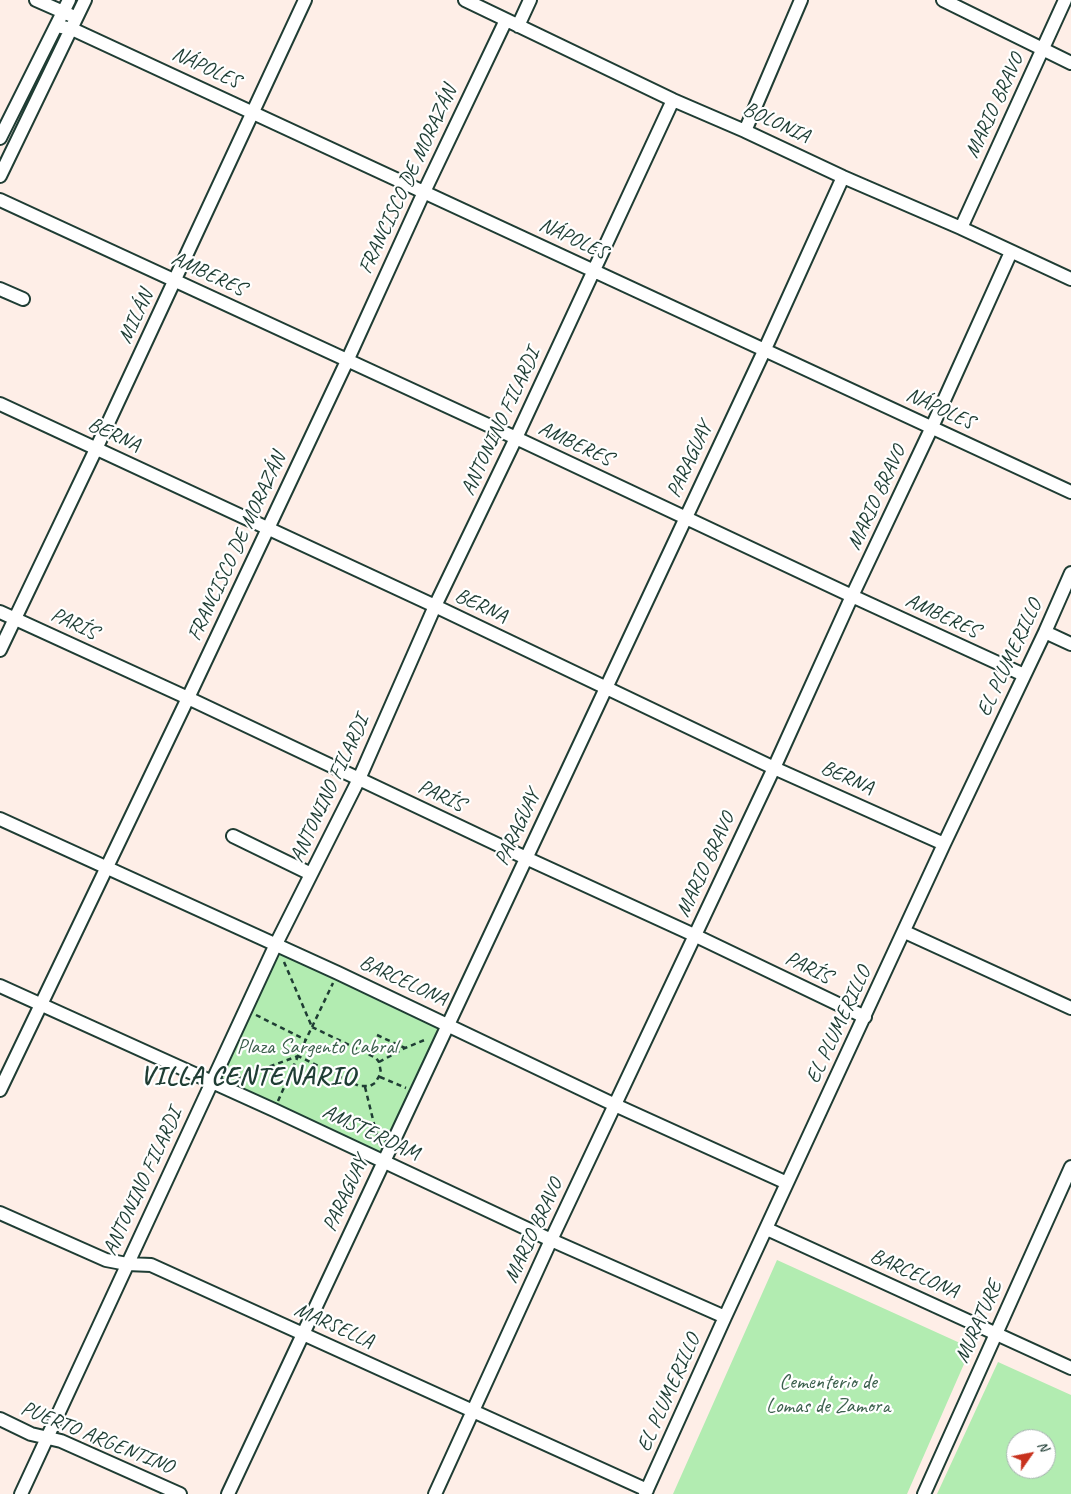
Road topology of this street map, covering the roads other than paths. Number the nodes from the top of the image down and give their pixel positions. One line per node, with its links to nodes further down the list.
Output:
1 (36, 0): 10 (street, NÁPOLES)
2 (70, 0): 10 (street)
3 (85, 0): 12 (street)
4 (305, 0): 18 (street, MILÁN)
5 (465, 0): 11 (street, BOLONIA)
6 (530, 0): 14 (street)
7 (802, 0): 19 (street)
8 (943, 0): 15 (street)
9 (1065, 0): 15 (street, MARIO BRAVO)
10 (64, 12): 12 (street, NÁPOLES); 13 (street)
11 (506, 20): 14 (street, BOLONIA); 23 (street, FRANCISCO DE MORAZÁN)
12 (75, 23): 13 (street, NÁPOLES); 18 (street, NÁPOLES); 21 (street)
13 (57, 26): 20 (street)
14 (518, 26): 17 (street, BOLONIA)
15 (1043, 49): 16 (street); 25 (street, MARIO BRAVO)
16 (1071, 63)
17 (674, 100): 19 (street, BOLONIA); 27 (street, ANTONINO FILARDI)
18 (253, 112): 23 (street, NÁPOLES); 29 (street, MILÁN)
19 (745, 130): 22 (street, BOLONIA)
20 (0, 138)
21 (0, 174)
22 (843, 177): 25 (street, BOLONIA); 32 (street, PARAGUAY)
23 (424, 192): 27 (street, NÁPOLES); 33 (street, FRANCISCO DE MORAZÁN)
24 (0, 200): 29 (street, AMBERES)
25 (961, 228): 26 (street, BOLONIA)
26 (1011, 252): 28 (street, BOLONIA); 35 (street, MARIO BRAVO)
27 (594, 271): 32 (street, NÁPOLES); 36 (street, ANTONINO FILARDI)
28 (1071, 279)
29 (175, 281): 33 (street, AMBERES); 37 (street, MILÁN)
30 (0, 289): 31 (street)
31 (23, 299)
32 (765, 349): 35 (street, NÁPOLES); 39 (street, PARAGUAY)
33 (347, 361): 36 (street, AMBERES); 40 (street, FRANCISCO DE MORAZÁN)
34 (0, 404): 37 (street, BERNA)
35 (932, 427): 38 (street, NÁPOLES); 42 (street, MARIO BRAVO)
36 (516, 438): 39 (street, AMBERES); 43 (street, ANTONINO FILARDI)
37 (96, 449): 40 (street, BERNA); 45 (street, MILÁN)
38 (1071, 492)
39 (685, 517): 42 (street, AMBERES); 50 (street, PARAGUAY)
40 (268, 528): 43 (street, BERNA); 51 (street, FRANCISCO DE MORAZÁN)
41 (1071, 573): 46 (street, EL PLUMERILLO)
42 (852, 596): 49 (street, AMBERES); 52 (street, MARIO BRAVO)
43 (434, 606): 50 (street, BERNA); 53 (street, ANTONINO FILARDI)
44 (0, 612): 45 (street, PARÍS)
45 (15, 618): 48 (street, MILÁN); 51 (street, PARÍS)
46 (1045, 632): 47 (street); 49 (street, EL PLUMERILLO)
47 (1071, 644)
48 (0, 650)
49 (1024, 675): 56 (street, EL PLUMERILLO)
50 (606, 688): 52 (street, BERNA); 57 (street, PARAGUAY)
51 (188, 698): 53 (street, PARÍS); 58 (street, FRANCISCO DE MORAZÁN)
52 (774, 768): 56 (street, BERNA); 61 (street, MARIO BRAVO)
53 (359, 779): 57 (street, PARÍS); 59 (street, ANTONINO FILARDI)
54 (0, 819): 58 (street, BARCELONA)
55 (232, 836): 59 (street)
56 (944, 844): 60 (street, EL PLUMERILLO)
57 (526, 858): 61 (street, PARÍS); 67 (street, PARAGUAY)
58 (106, 867): 62 (street, BARCELONA); 64 (street, FRANCISCO DE MORAZÁN)
59 (311, 874): 62 (street, ANTONINO FILARDI)
60 (905, 932): 65 (street); 66 (street, EL PLUMERILLO)
61 (694, 936): 66 (street, PARÍS); 70 (street, MARIO BRAVO)
62 (276, 944): 67 (street, BARCELONA); 68 (street, ANTONINO FILARDI)
63 (0, 986): 64 (street, AMSTERDAM)
64 (42, 1004): 68 (street, AMSTERDAM); 69 (street, FRANCISCO DE MORAZÁN)
65 (1071, 1008)
66 (865, 1017): 73 (street, EL PLUMERILLO)
67 (447, 1028): 70 (street, BARCELONA); 71 (street, PARAGUAY)
68 (216, 1083): 71 (street, AMSTERDAM); 78 (street, ANTONINO FILARDI)
69 (0, 1090)
70 (615, 1105): 73 (street, BARCELONA); 77 (street, MARIO BRAVO)
71 (383, 1161): 77 (street, AMSTERDAM); 81 (street, PARAGUAY)
72 (1071, 1167): 74 (street, MURATURE)
73 (787, 1183): 76 (street, EL PLUMERILLO)
74 (1066, 1190): 80 (street, MURATURE)
75 (0, 1213): 78 (street, MARSELLA)
76 (767, 1229): 79 (street, EL PLUMERILLO); 80 (street, BARCELONA)
77 (552, 1240): 79 (street, AMSTERDAM); 83 (street, MARIO BRAVO)
78 (127, 1264): 81 (street, MARSELLA); 85 (street, ANTONINO FILARDI)
79 (725, 1317): 86 (street, EL PLUMERILLO)
80 (996, 1333): 82 (street, BARCELONA); 91 (street, MURATURE)
81 (303, 1334): 83 (street, MARSELLA); 89 (street, PARAGUAY)
82 (1071, 1368)
83 (472, 1410): 86 (street, MARSELLA); 90 (street, MARIO BRAVO)
84 (0, 1420): 85 (street, PUERTO ARGENTINO)
85 (48, 1438): 87 (street, ANTONINO FILARDI); 88 (street, PUERTO ARGENTINO)
86 (646, 1492)
87 (21, 1494)
88 (180, 1494)
89 (228, 1494)
90 (435, 1494)
91 (924, 1494)

